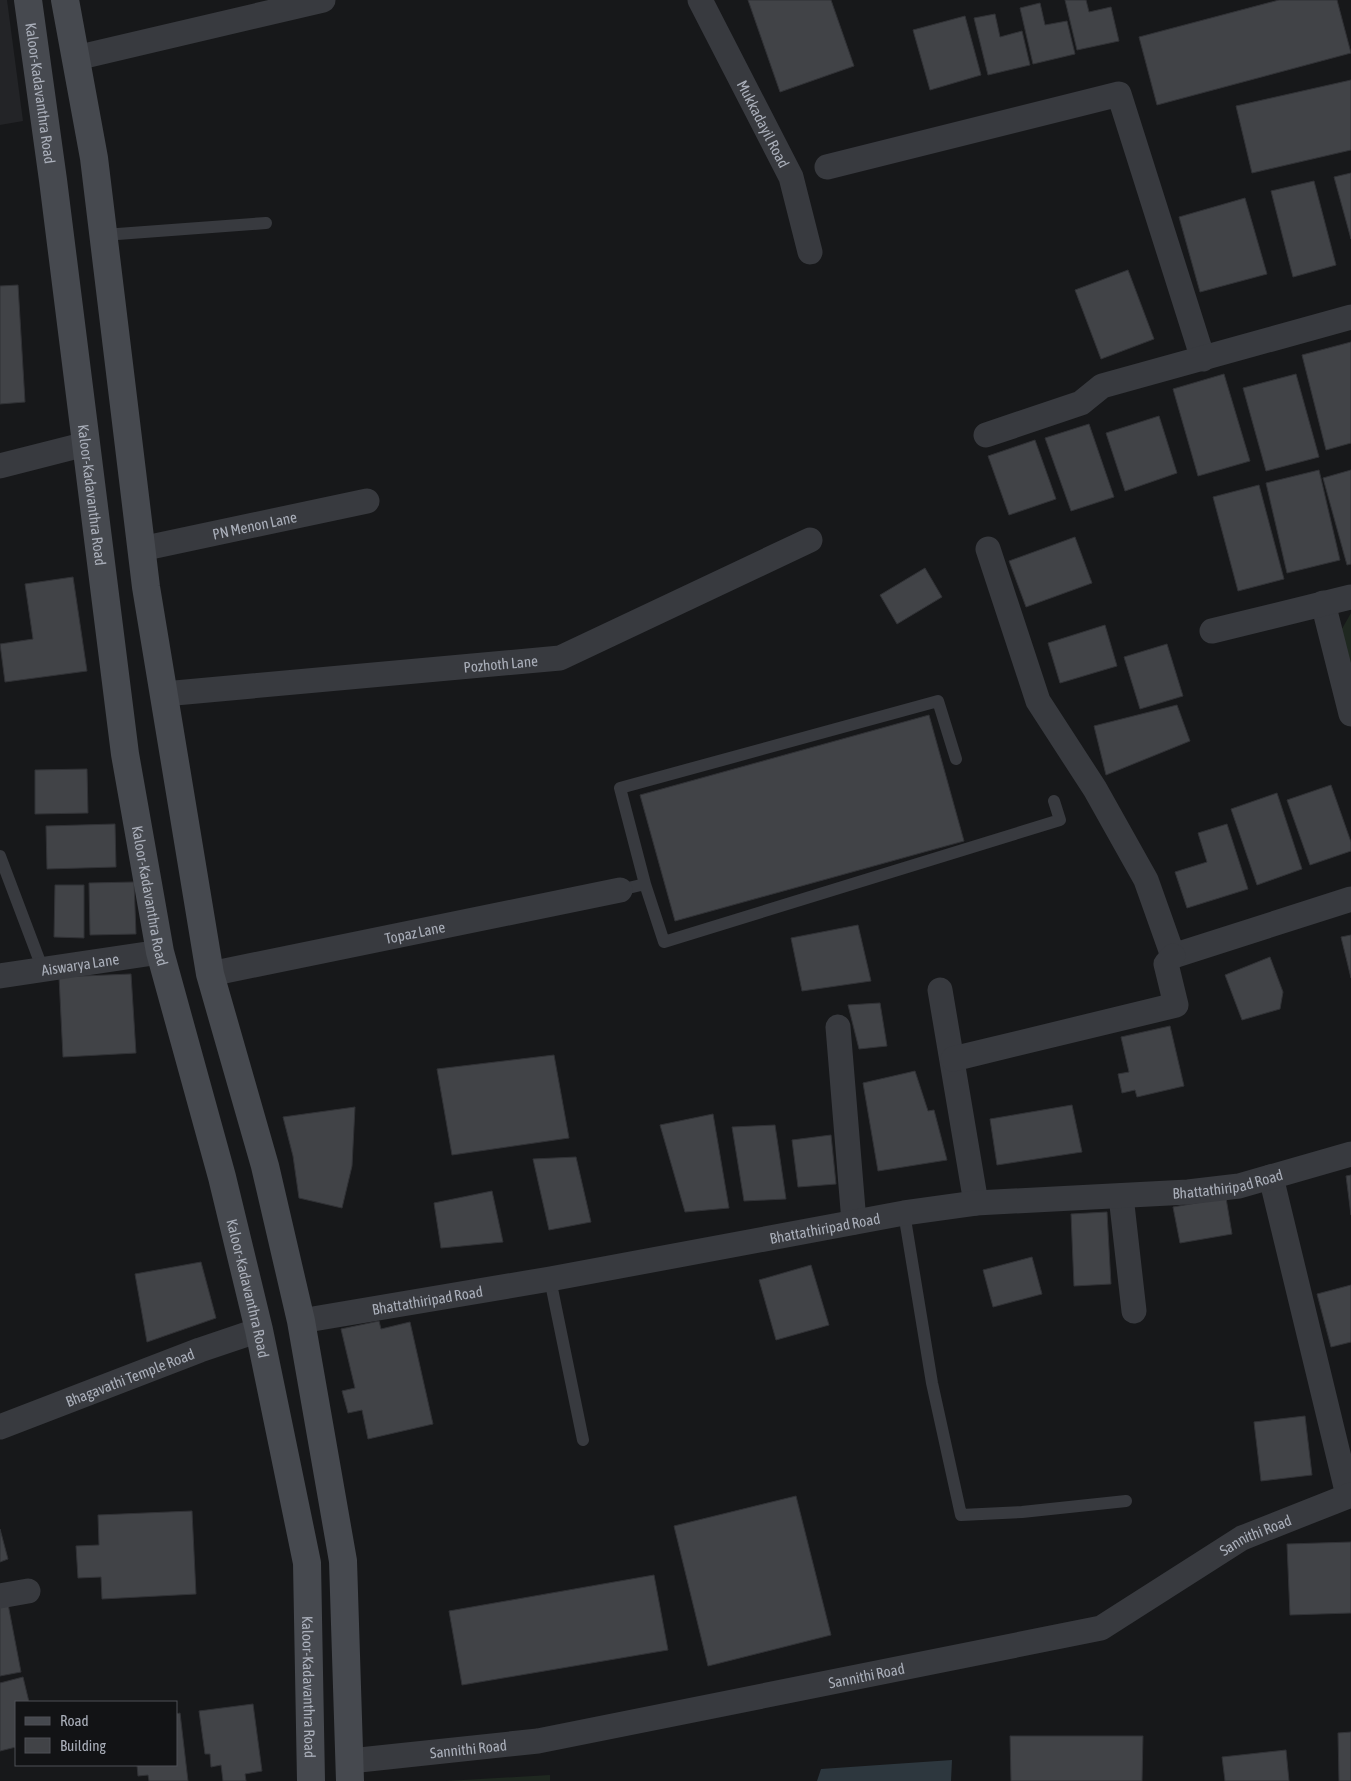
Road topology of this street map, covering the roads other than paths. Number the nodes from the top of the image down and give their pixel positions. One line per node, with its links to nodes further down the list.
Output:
1 (28, 0): 14 (main road, Kaloor-Kadavanthra Road)
2 (65, 0): 5 (main road)
3 (323, 0): 5 (street)
4 (700, 0): 9 (street, Mukkadayil Road)
5 (76, 58): 8 (main road)
6 (828, 167): 11 (street)
7 (266, 223): 8 (lane)
8 (104, 235): 13 (main road)
9 (810, 252)
10 (1351, 317): 11 (street)
11 (1203, 359): 12 (street)
12 (986, 434)
13 (129, 440): 14 (main road); 18 (main road)
14 (86, 444): 15 (street); 31 (main road, Kaloor-Kadavanthra Road)
15 (0, 466)
16 (368, 501): 18 (street, PN Menon Lane)
17 (810, 540): 23 (street, Pozhoth Lane)
18 (142, 549): 23 (main road)
19 (988, 549): 32 (street)
20 (1351, 597): 21 (street)
21 (1323, 603): 22 (street); 24 (street)
22 (1212, 631)
23 (164, 694): 34 (main road)
24 (1351, 714)
25 (956, 759): 28 (lane)
26 (1054, 800): 28 (lane)
27 (0, 856): 33 (lane)
28 (645, 884): 29 (lane)
29 (620, 890): 34 (street, Topaz Lane)
30 (1351, 899): 32 (street)
31 (160, 952): 33 (street, Aiswarya Lane); 48 (main road, Kaloor-Kadavanthra Road)
32 (1173, 956): 38 (street)
33 (43, 970): 35 (street, Aiswarya Lane)
34 (210, 974): 47 (main road)
35 (0, 976)
36 (940, 990): 38 (street)
37 (838, 1027): 44 (street)
38 (952, 1059): 42 (street)
39 (1351, 1154): 40 (street, Bhattathiripad Road)
40 (1271, 1177): 41 (street, Bhattathiripad Road); 51 (street)
41 (1121, 1196): 42 (street, Bhattathiripad Road); 46 (street)
42 (976, 1203): 43 (street, Bhattathiripad Road)
43 (904, 1213): 44 (street, Bhattathiripad Road); 52 (lane)
44 (854, 1222): 45 (street, Bhattathiripad Road)
45 (550, 1278): 47 (street, Bhattathiripad Road); 50 (lane)
46 (1134, 1311)
47 (301, 1321): 48 (main road); 55 (main road)
48 (259, 1330): 49 (street, Bhagavathi Temple Road); 56 (main road, Kaloor-Kadavanthra Road)
49 (0, 1427)
50 (583, 1440)
51 (1350, 1495): 55 (street, Sannithi Road)
52 (1126, 1501)
53 (28, 1591): 54 (street)
54 (0, 1596)
55 (350, 1771)
56 (311, 1781)

